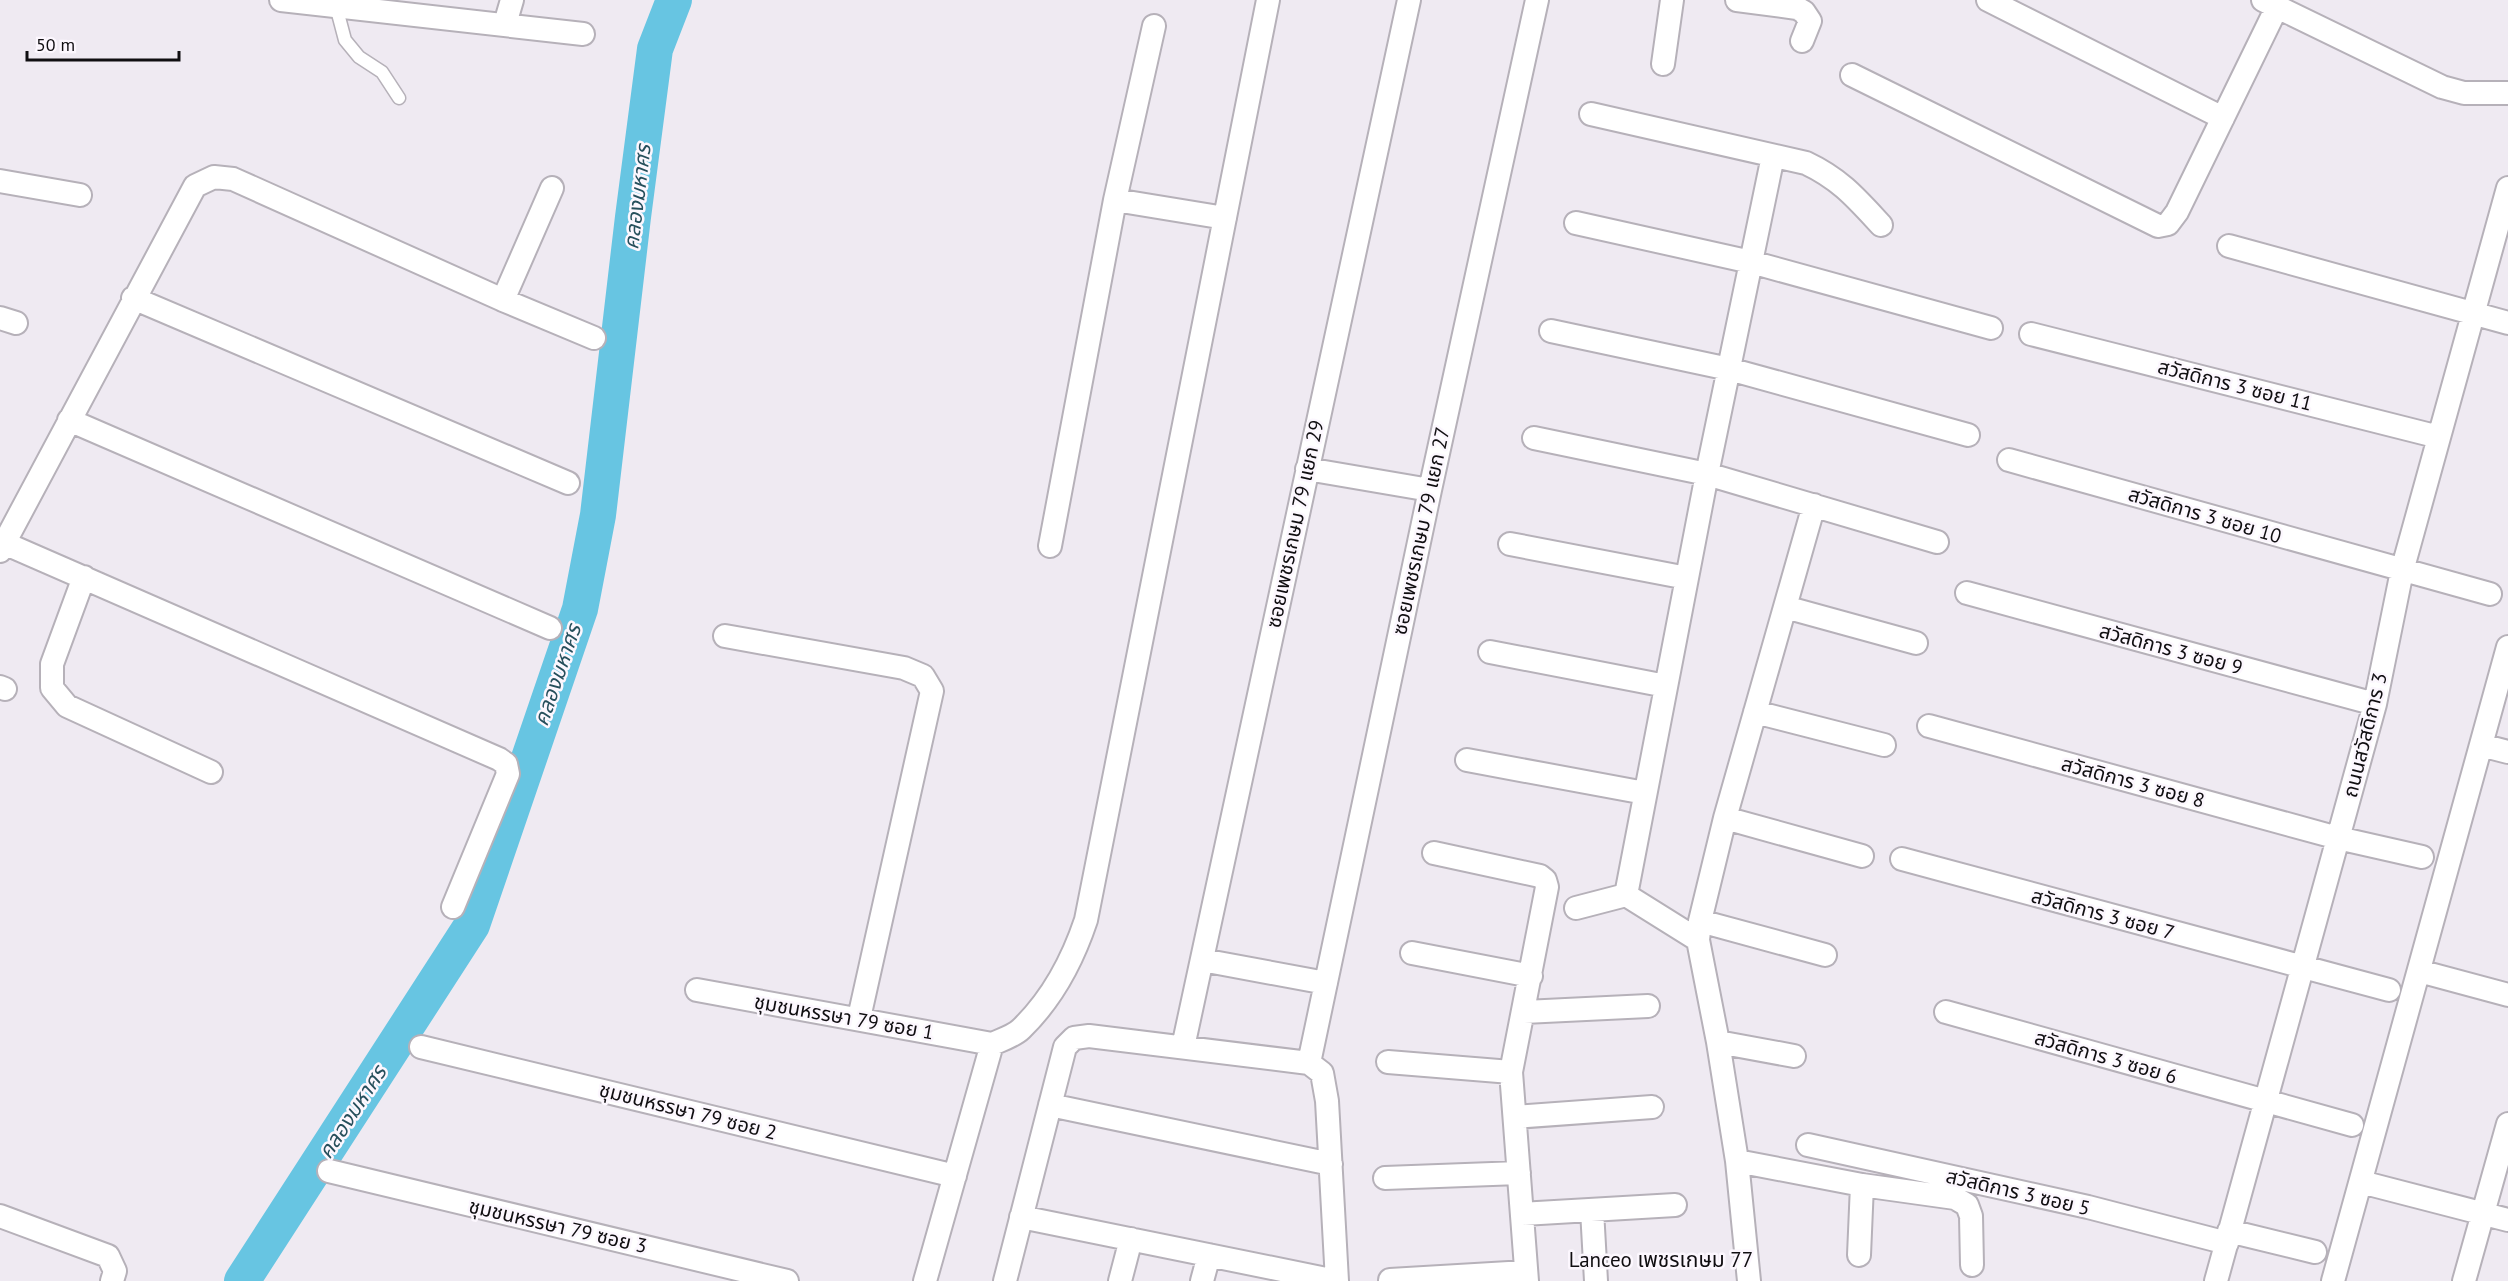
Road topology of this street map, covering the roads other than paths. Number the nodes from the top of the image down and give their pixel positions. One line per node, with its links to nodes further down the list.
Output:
1 (281, 0): 10 (street)
2 (512, 0): 11 (street)
3 (1268, 0): 27 (street)
4 (1409, 0): 46 (street, ซอยเพชรเกษม 79 แยก 29)
5 (1537, 0): 49 (street, ซอยเพชรเกษม 79 แยก 27)
6 (1672, 0): 15 (street)
7 (1737, 0): 14 (street)
8 (1988, 0): 20 (street)
9 (2270, 4): 17 (street); 20 (street)
10 (336, 6): 11 (street); 18 (lane)
11 (505, 24): 13 (street)
12 (1155, 26): 26 (street)
13 (583, 34)
14 (1802, 41)
15 (1663, 64)
16 (1852, 75): 20 (street)
17 (2508, 93)
18 (399, 98)
19 (1591, 114): 21 (street)
20 (2223, 118)
21 (1773, 156): 29 (street); 31 (street)
22 (0, 181): 25 (street)
23 (552, 188): 33 (street)
24 (2508, 188): 34 (street, ถนนสวัสดิการ 3)
25 (80, 195)
26 (1115, 200): 27 (street); 53 (street)
27 (1225, 218): 101 (street)
28 (1575, 223): 31 (street)
29 (1881, 225)
30 (2229, 246): 34 (street)
31 (1751, 262): 36 (street); 40 (street)
32 (133, 298): 33 (street); 41 (street); 48 (street)
33 (503, 300): 39 (street)
34 (2472, 312): 35 (street); 43 (street, ถนนสวัสดิการ 3)
35 (2508, 323)
36 (1991, 328)
37 (1551, 331): 40 (street)
38 (2031, 334): 43 (street, สวัสดิการ 3 ซอย 11)
39 (594, 338)
40 (1729, 369): 42 (street); 47 (street)
41 (69, 420): 54 (street); 61 (street)
42 (1968, 435)
43 (2439, 437): 55 (street, ถนนสวัสดิการ 3)
44 (1534, 438): 47 (street)
45 (2009, 460): 55 (street, สวัสดิการ 3 ซอย 10)
46 (1307, 470): 49 (street); 88 (street, ซอยเพชรเกษม 79 แยก 29)
47 (1707, 474): 50 (street); 57 (street)
48 (568, 483)
49 (1430, 490): 92 (street, ซอยเพชรเกษม 79 แยก 27)
50 (1814, 505): 51 (street); 60 (street)
51 (1937, 542)
52 (1510, 544): 57 (street)
53 (1050, 546)
54 (2, 547): 56 (street)
55 (2402, 571): 59 (street, สวัสดิการ 3 ซอย 10); 67 (street, ถนนสวัสดิการ 3)
56 (84, 577): 74 (street); 83 (street)
57 (1687, 578): 66 (street)
58 (1967, 593): 67 (street, สวัสดิการ 3 ซอย 9)
59 (2490, 594)
60 (1785, 607): 63 (street); 68 (street)
61 (550, 628)
62 (725, 636): 99 (street)
63 (1916, 643)
64 (2508, 647): 71 (street)
65 (1490, 652): 66 (street)
66 (1666, 686): 75 (street)
67 (2375, 704): 77 (street, ถนนสวัสดิการ 3)
68 (1755, 712): 70 (street); 76 (street)
69 (1929, 726): 77 (street, สวัสดิการ 3 ซอย 8)
70 (1884, 745)
71 (2481, 745): 72 (street); 90 (street)
72 (2508, 752)
73 (1467, 760): 75 (street)
74 (211, 772)
75 (1645, 793): 82 (street)
76 (1725, 818): 79 (street); 85 (street)
77 (2338, 838): 80 (street, สวัสดิการ 3 ซอย 8); 89 (street, ถนนสวัสดิการ 3)
78 (1434, 853): 91 (street)
79 (1862, 856)
80 (2422, 857)
81 (1902, 859): 89 (street, สวัสดิการ 3 ซอย 7)
82 (1626, 895): 84 (street); 85 (street)
83 (453, 907)
84 (1576, 908)
85 (1699, 930): 87 (street); 100 (street)
86 (1412, 953): 91 (street)
87 (1825, 955)
88 (1202, 960): 92 (street); 103 (street, ซอยเพชรเกษม 79 แยก 29)
89 (2303, 969): 94 (street, สวัสดิการ 3 ซอย 7); 108 (street, ถนนสวัสดิการ 3)
90 (2419, 970): 95 (street); 121 (street)
91 (1531, 976): 97 (street)
92 (1326, 983): 106 (street, ซอยเพชรเกษม 79 แยก 27)
93 (697, 990): 99 (street, ชุมชนหรรษา 79 ซอย 1)
94 (2389, 990)
95 (2508, 995)
96 (1647, 1006): 97 (street)
97 (1524, 1012): 107 (street)
98 (1946, 1012): 108 (street, สวัสดิการ 3 ซอย 6)
99 (859, 1018): 101 (street, ชุมชนหรรษา 79 ซอย 1)
100 (1718, 1042): 104 (street); 115 (street)
101 (992, 1044): 119 (street)
102 (421, 1047): 119 (street, ชุมชนหรรษา 79 ซอย 2)
103 (1183, 1047): 106 (street); 109 (street)
104 (1794, 1056)
105 (1388, 1062): 107 (street)
106 (1309, 1063): 116 (street)
107 (1511, 1072): 111 (street)
108 (2266, 1103): 113 (street, สวัสดิการ 3 ซอย 6); 130 (street, ถนนสวัสดิการ 3)
109 (1050, 1106): 116 (street); 128 (street)
110 (1652, 1107): 111 (street)
111 (1515, 1117): 118 (street)
112 (2508, 1124): 125 (street)
113 (2352, 1125)
114 (1808, 1145): 130 (street, สวัสดิการ 3 ซอย 5)
115 (1737, 1161): 122 (street); 146 (street)
116 (1331, 1164): 144 (street)
117 (329, 1171): 139 (street, ชุมชนหรรษา 79 ซอย 3)
118 (1519, 1173): 120 (street); 126 (street)
119 (955, 1176): 140 (street)
120 (1385, 1178)
121 (2361, 1182): 125 (street); 148 (street)
122 (1862, 1185): 134 (street); 135 (street)
123 (1675, 1205): 124 (street)
124 (1592, 1210): 126 (street); 145 (street)
125 (2483, 1213): 129 (street); 149 (street)
126 (1522, 1214): 136 (street)
127 (0, 1216): 138 (street)
128 (1021, 1217): 131 (street); 141 (street)
129 (2508, 1220)
130 (2228, 1237): 132 (street, สวัสดิการ 3 ซอย 5); 147 (street, ถนนสวัสดิการ 3)
131 (1131, 1239): 133 (street); 142 (street)
132 (2315, 1252)
133 (1209, 1255): 143 (street); 144 (street)
134 (1859, 1255)
135 (1972, 1265)
136 (1526, 1277): 137 (street)
137 (1390, 1280)
138 (112, 1281)
139 (787, 1281)
140 (926, 1281)
141 (1005, 1281)
142 (1120, 1281)
143 (1202, 1281)
144 (1337, 1281)
145 (1596, 1281)
146 (1749, 1281)
147 (2216, 1281)
148 (2334, 1281)
149 (2464, 1281)

